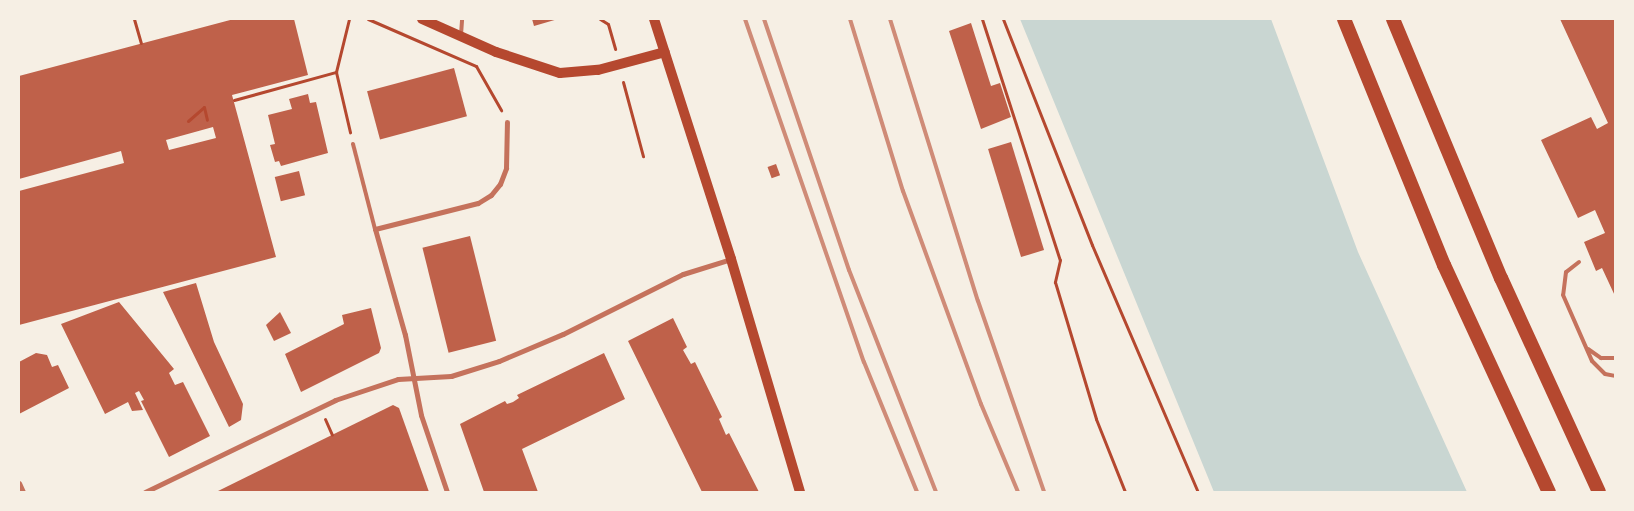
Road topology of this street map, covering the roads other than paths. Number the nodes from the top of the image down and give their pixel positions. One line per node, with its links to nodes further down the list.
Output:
1 (422, 19): 6 (main road)
2 (462, 19): 6 (lane)
3 (654, 19): 7 (main road)
4 (1344, 19): 22 (highway)
5 (1393, 19): 23 (highway)
6 (461, 37): 7 (main road)
7 (664, 52): 11 (main road)
8 (506, 122): 10 (street)
9 (352, 144): 10 (lane)
10 (375, 229): 16 (street)
11 (732, 259): 16 (street); 21 (main road)
12 (1579, 262): 13 (lane)
13 (1585, 346): 14 (lane); 15 (lane)
14 (1615, 358)
15 (1615, 376)
16 (413, 377): 19 (street); 20 (street)
17 (19, 483): 18 (street)
18 (23, 492)
19 (145, 492)
20 (447, 492)
21 (800, 492)
22 (1548, 492)
23 (1600, 492)

